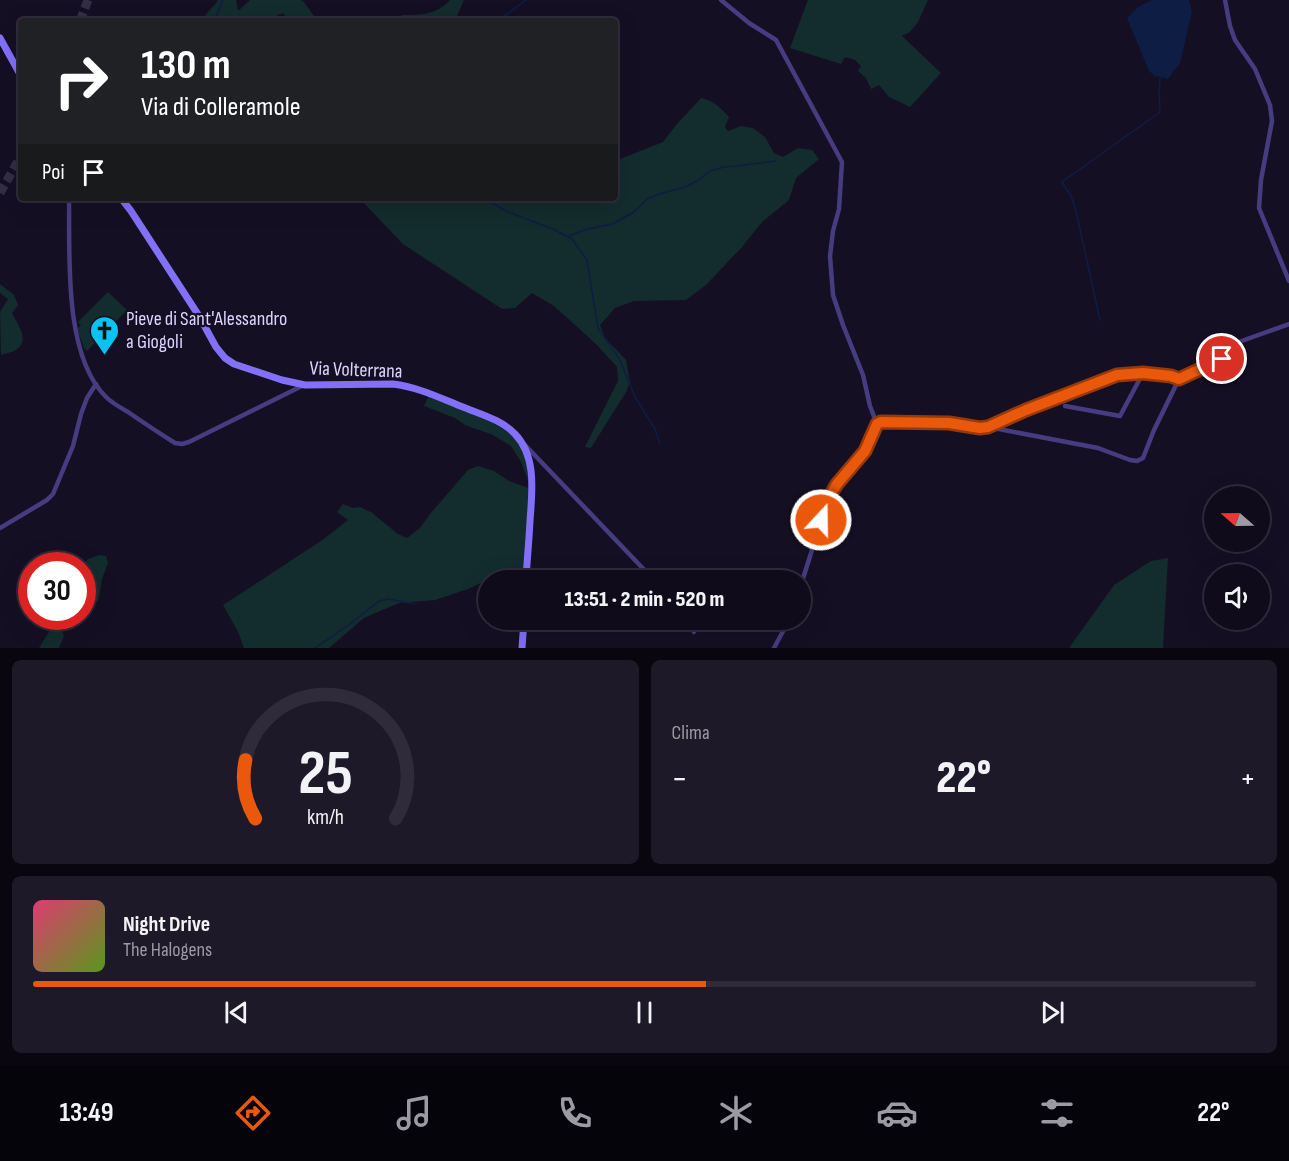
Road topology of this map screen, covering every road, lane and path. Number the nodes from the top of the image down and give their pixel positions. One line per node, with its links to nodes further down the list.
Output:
1 (721, 0): 14 (street)
2 (1225, 0): 7 (street)
3 (0, 38): 4 (main road)
4 (18, 71)
5 (69, 201): 11 (street)
6 (123, 201): 12 (main road, Via Volterrana)
7 (1289, 282)
8 (1289, 324): 10 (street)
9 (1143, 373): 10 (street); 13 (street); 15 (street)
10 (1179, 379): 15 (street)
11 (96, 384): 12 (street); 17 (street)
12 (305, 385): 16 (main road, Via Volterrana)
13 (1065, 406)
14 (877, 424): 15 (street); 20 (street)
15 (988, 427)
16 (523, 443): 18 (main road); 19 (street, Via Volterrana)
17 (0, 528)
18 (527, 570)
19 (644, 570)
20 (806, 570)
21 (523, 630): 23 (main road)
22 (784, 630): 24 (street)
23 (522, 648)
24 (774, 648)

